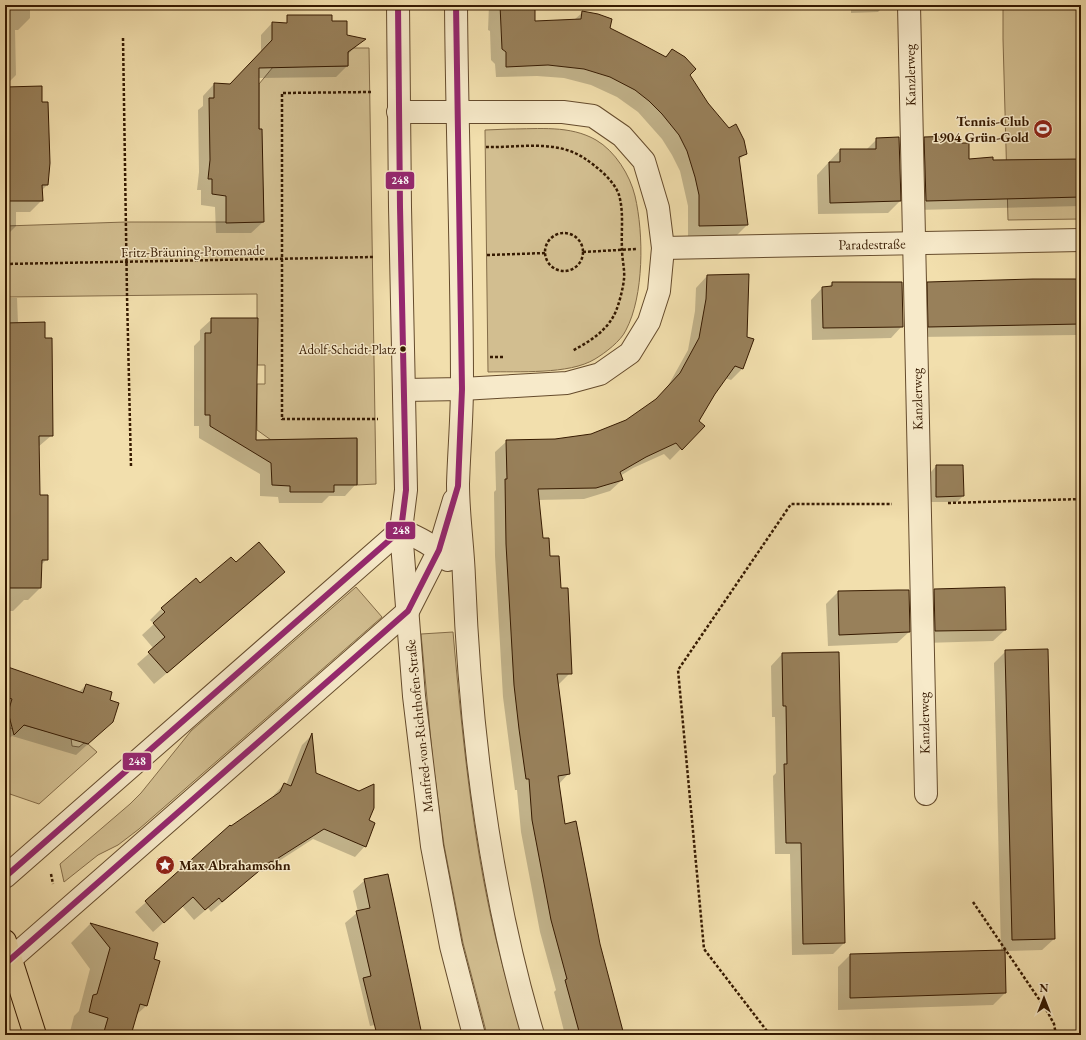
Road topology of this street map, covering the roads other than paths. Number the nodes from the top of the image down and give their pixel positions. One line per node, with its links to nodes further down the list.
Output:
1 (398, 5): 5 (street, Manfred-von-Richthofen-Straße)
2 (456, 5): 4 (street)
3 (909, 5): 7 (street, Kanzlerweg)
4 (457, 111): 5 (street); 8 (street); 9 (street)
5 (398, 112): 10 (street, Manfred-von-Richthofen-Straße)
6 (1081, 240): 7 (street, Paradestraße)
7 (913, 244): 8 (street, Paradestraße); 16 (street, Kanzlerweg)
8 (663, 248): 9 (street)
9 (462, 389): 10 (street); 11 (street)
10 (404, 390): 12 (street, Manfred-von-Richthofen-Straße)
11 (458, 486): 13 (street); 14 (street)
12 (401, 530): 13 (street); 15 (street, Manfred-von-Richthofen-Straße); 17 (street)
13 (439, 550): 14 (street); 15 (street)
14 (464, 576): 21 (street)
15 (408, 611): 18 (street); 20 (street, Manfred-von-Richthofen-Straße)
16 (926, 794)
17 (5, 877)
18 (7, 955): 19 (main road)
19 (35, 1035)
20 (474, 1035)
21 (533, 1035)

